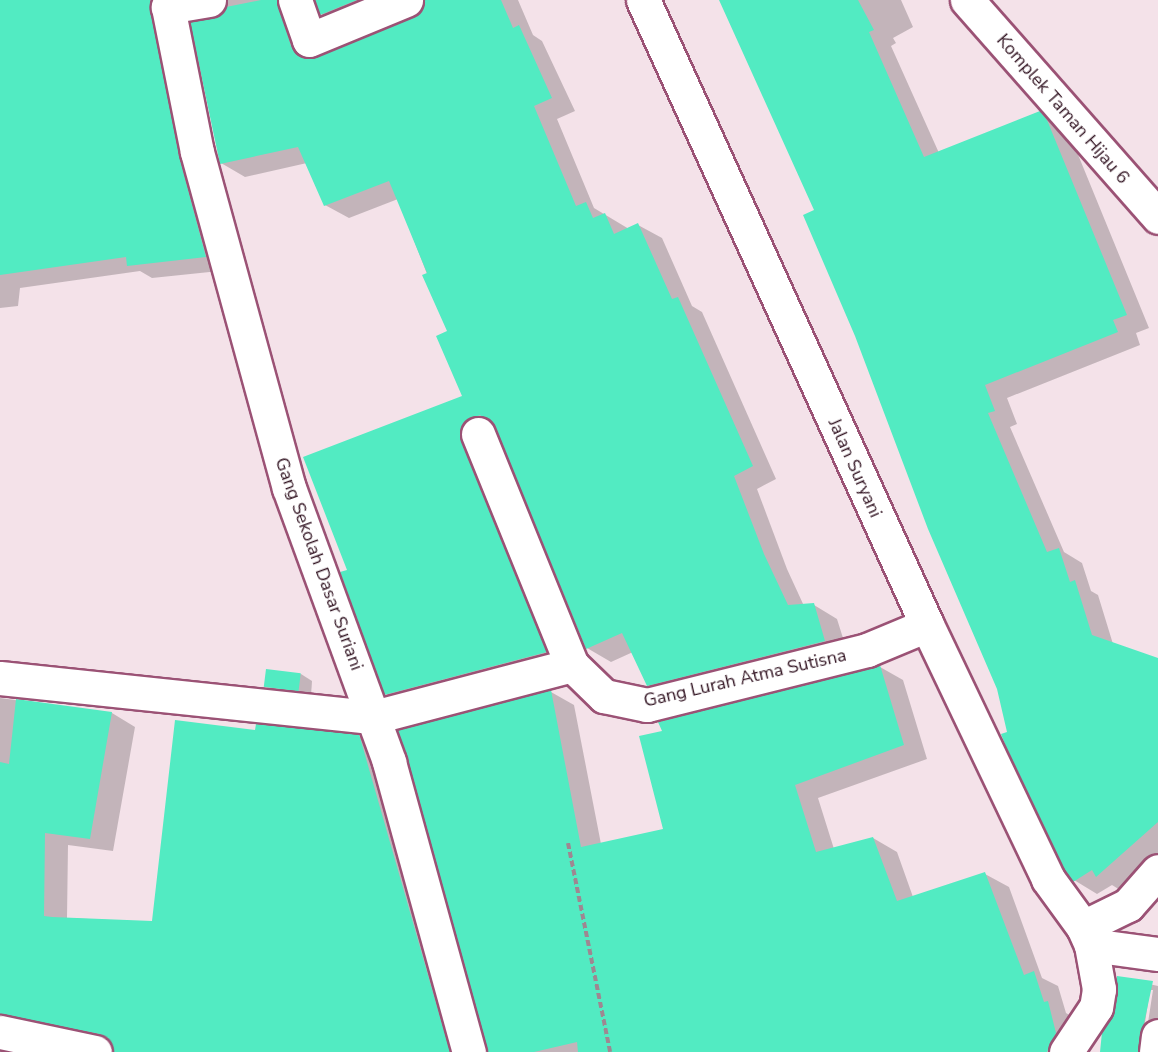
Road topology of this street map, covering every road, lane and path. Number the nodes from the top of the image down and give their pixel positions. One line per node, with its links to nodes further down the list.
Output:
1 (209, 0): 11 (street, Gang Sekolah Dasar Suriani)
2 (295, 0): 3 (street)
3 (406, 0)
4 (643, 0): 8 (street, Jalan Suryani)
5 (968, 0): 6 (street, Komplek Taman Hijau 6)
6 (1158, 217)
7 (478, 434): 9 (street)
8 (927, 626): 9 (street, Gang Lurah Atma Sutisna); 14 (street, Jalan Suryani)
9 (572, 665): 11 (street)
10 (0, 678): 11 (street)
11 (374, 717): 19 (street, Gang Sekolah Dasar Suriani)
12 (568, 843): 20 (path)
13 (1158, 871): 14 (street)
14 (1087, 936): 15 (street); 21 (street)
15 (1158, 954)
16 (0, 1032): 18 (street)
17 (1158, 1036): 22 (street)
18 (95, 1052)
19 (469, 1052)
20 (610, 1052)
21 (1066, 1052)
22 (1156, 1052)

